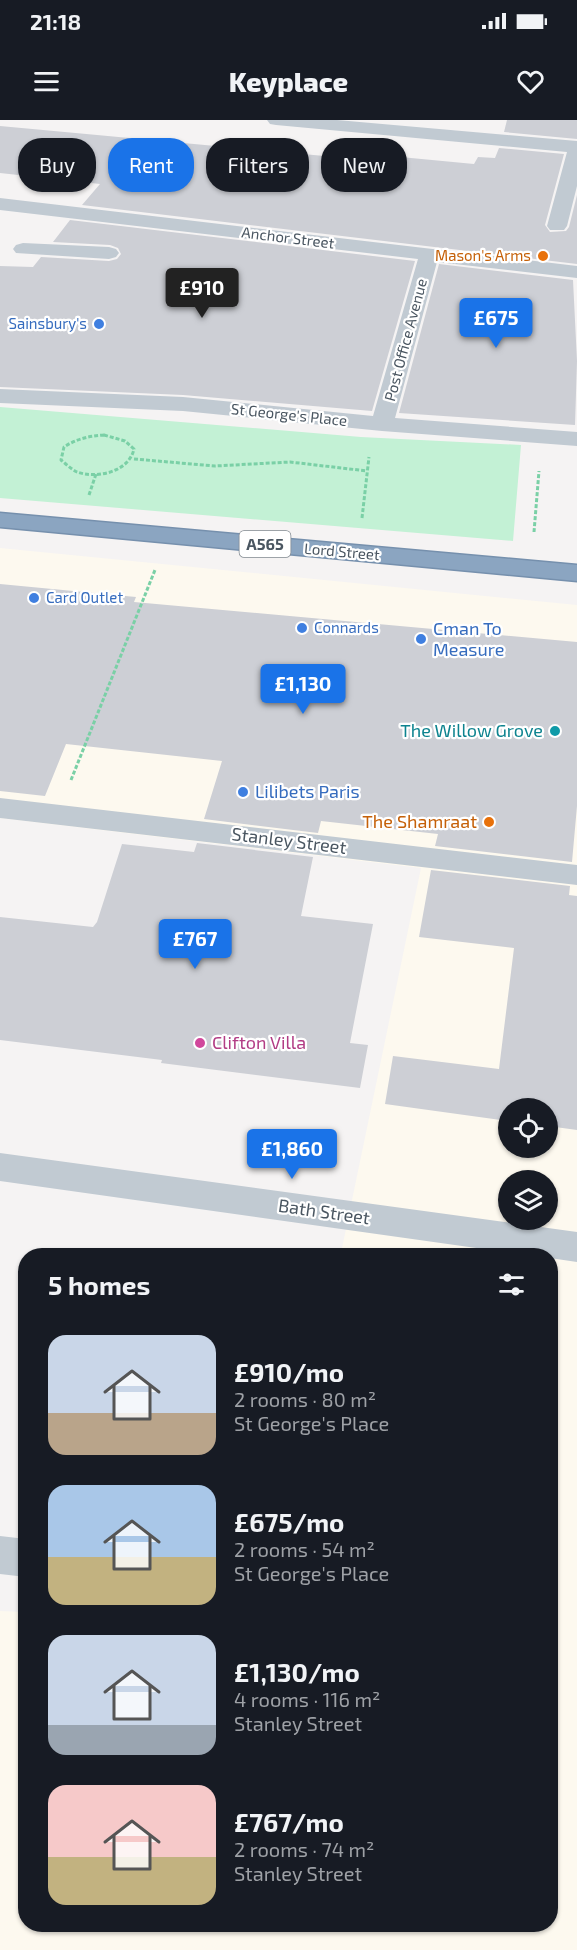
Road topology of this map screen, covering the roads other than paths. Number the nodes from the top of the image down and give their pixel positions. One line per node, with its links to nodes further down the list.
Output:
1 (276, 120): 3 (street)
2 (493, 120): 3 (street)
3 (485, 139): 4 (street)
4 (577, 149): 6 (street)
5 (0, 204): 7 (street, Anchor Street)
6 (557, 226)
7 (28, 236): 8 (street); 9 (street, Anchor Street)
8 (108, 253)
9 (429, 255): 10 (street, Anchor Street); 12 (street, Post Office Avenue)
10 (577, 272)
11 (0, 396): 12 (street, St George's Place)
12 (378, 424): 13 (street, St George's Place)
13 (577, 439)
14 (0, 520): 15 (highway, Lord Street / A565)
15 (577, 573)
16 (0, 808): 17 (street, Stanley Street)
17 (577, 875)
18 (0, 1167): 19 (street, Bath Street)
19 (577, 1247)
20 (0, 1555): 21 (street)
21 (18, 1557)

